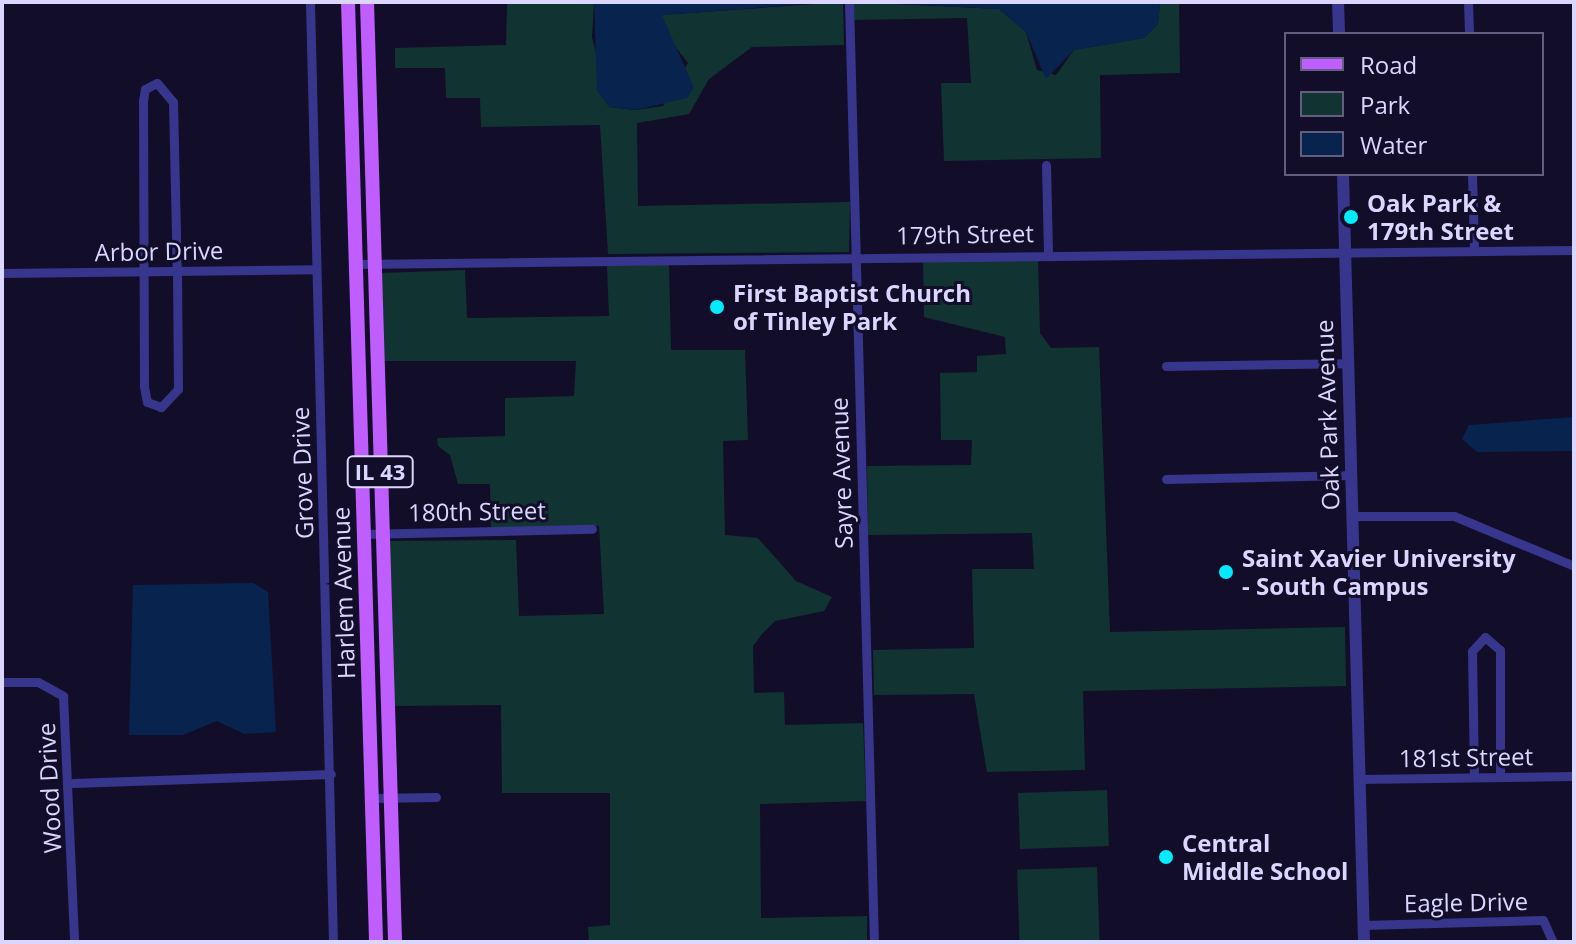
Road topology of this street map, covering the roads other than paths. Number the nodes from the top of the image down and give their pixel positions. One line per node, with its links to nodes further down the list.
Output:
1 (310, 2): 19 (street, Grove Drive)
2 (849, 2): 16 (street, Sayre Avenue)
3 (1338, 2): 7 (street)
4 (1468, 2): 8 (street)
5 (367, 3): 6 (main road); 18 (main road, Harlem Avenue / IL 43)
6 (348, 4): 17 (main road, Harlem Avenue / IL 43)
7 (1339, 32)
8 (1469, 32)
9 (1046, 165): 15 (street)
10 (1343, 176): 13 (street, Oak Park Avenue)
11 (1472, 176): 14 (street)
12 (1574, 250): 14 (street, 179th Street)
13 (1345, 251): 14 (street, 179th Street); 15 (street, 179th Street); 23 (street, Oak Park Avenue)
14 (1474, 251)
15 (1048, 254): 16 (street, 179th Street)
16 (856, 256): 18 (street, 179th Street); 47 (street, Sayre Avenue)
17 (356, 264): 18 (street, 179th Street); 30 (main road, Harlem Avenue / IL 43)
18 (374, 264): 29 (main road, Harlem Avenue / IL 43)
19 (316, 269): 21 (street, Arbor Drive); 33 (street, Grove Drive)
20 (143, 272): 21 (street, Arbor Drive); 21 (street); 21 (street); 22 (street, Arbor Drive)
21 (177, 272)
22 (2, 273)
23 (1348, 363): 24 (street); 25 (street, Oak Park Avenue)
24 (1166, 366)
25 (1351, 475): 26 (street); 27 (street, Oak Park Avenue)
26 (1166, 479)
27 (1352, 516): 31 (street); 37 (street, Oak Park Avenue)
28 (592, 529): 29 (street, 180th Street)
29 (382, 533): 30 (street, 180th Street); 41 (main road, Harlem Avenue / IL 43)
30 (363, 534): 40 (main road, Harlem Avenue / IL 43)
31 (1574, 566)
32 (2, 682): 38 (street, Wood Drive)
33 (331, 774): 38 (street); 44 (street, Grove Drive)
34 (1574, 776): 36 (street, 181st Street)
35 (1474, 777): 36 (street, 181st Street); 36 (street); 37 (street, 181st Street)
36 (1500, 777)
37 (1359, 779): 42 (street, Oak Park Avenue)
38 (73, 783): 43 (street, Wood Drive)
39 (436, 797): 41 (street)
40 (372, 798): 41 (street); 45 (main road, Harlem Avenue / IL 43)
41 (388, 798): 46 (main road, Harlem Avenue / IL 43)
42 (1363, 925): 48 (street, Oak Park Avenue); 49 (street, Eagle Drive)
43 (74, 942)
44 (333, 942)
45 (376, 942)
46 (395, 942)
47 (874, 942)
48 (1364, 942)
49 (1553, 942)

